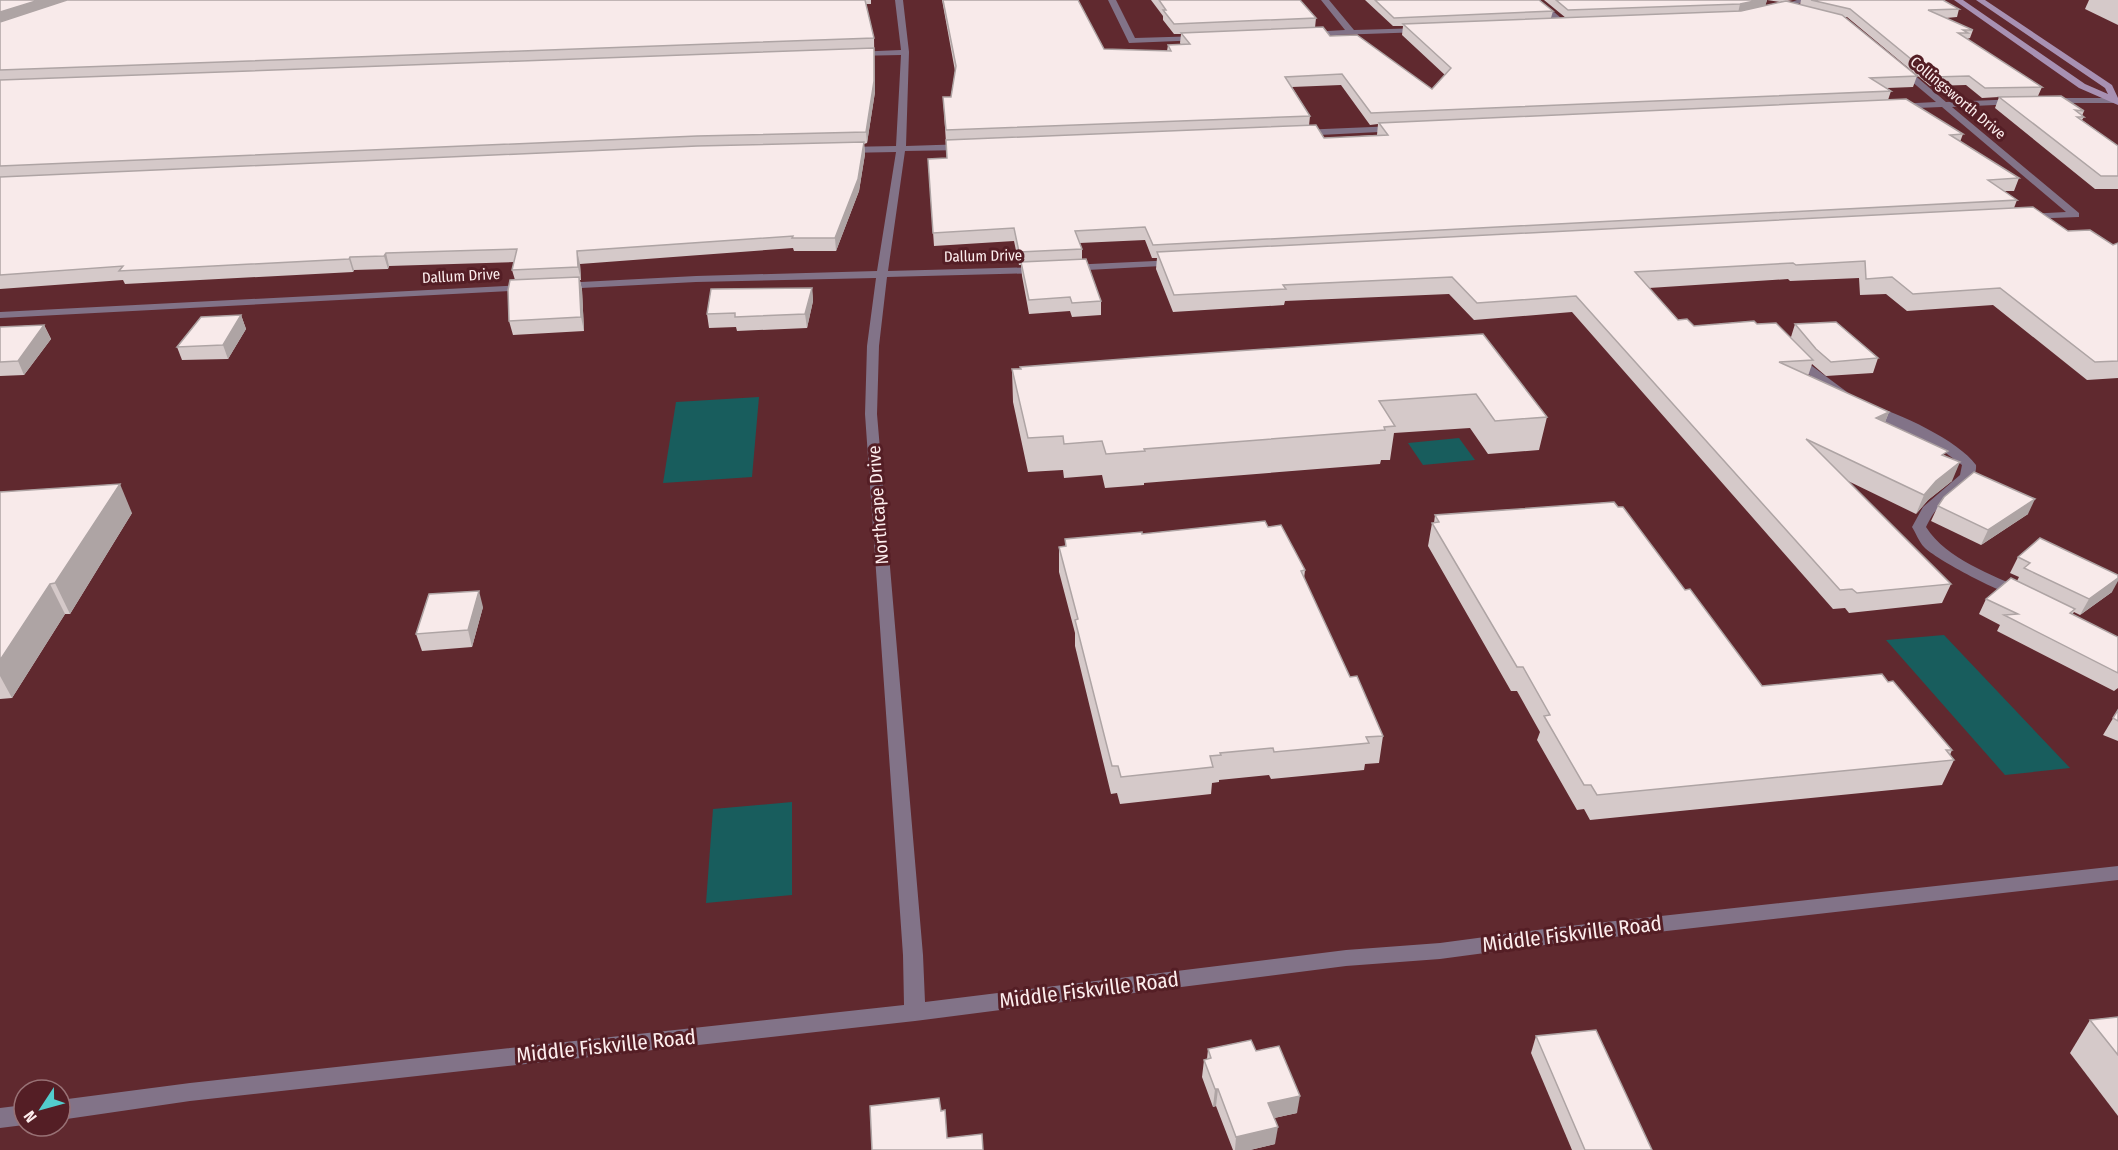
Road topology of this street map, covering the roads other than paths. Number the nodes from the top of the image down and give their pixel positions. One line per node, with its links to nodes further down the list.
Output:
1 (899, 0): 18 (street, Northcape Drive)
2 (1112, 0): 17 (street)
3 (1324, 0): 15 (street)
4 (1535, 0): 11 (street)
5 (1805, 0): 8 (street)
6 (1958, 0): 21 (main road)
7 (1980, 0): 21 (main road)
8 (1781, 7): 9 (street); 10 (street)
9 (1768, 8)
10 (1805, 11)
11 (1564, 24): 12 (street); 13 (street)
12 (1576, 24)
13 (1552, 25)
14 (1434, 29): 15 (street)
15 (1351, 32): 16 (street)
16 (1305, 34)
17 (1213, 38)
18 (905, 52): 19 (street); 27 (street, Northcape Drive)
19 (838, 54)
20 (1892, 60): 22 (street, Collingsworth Drive)
21 (2117, 101): 22 (street)
22 (1945, 105): 23 (street); 29 (street, Collingsworth Drive)
23 (1880, 107)
24 (1406, 129): 25 (street)
25 (1287, 134)
26 (981, 147): 27 (street)
27 (901, 149): 28 (street); 31 (street, Northcape Drive)
28 (828, 150)
29 (2016, 218)
30 (1186, 262): 31 (street, Dallum Drive)
31 (881, 274): 32 (street, Dallum Drive); 36 (street, Northcape Drive)
32 (0, 315)
33 (1787, 348): 34 (street)
34 (2037, 602)
35 (2118, 873): 36 (street, Middle Fiskville Road)
36 (915, 1012): 37 (street, Middle Fiskville Road)
37 (72, 1108)

